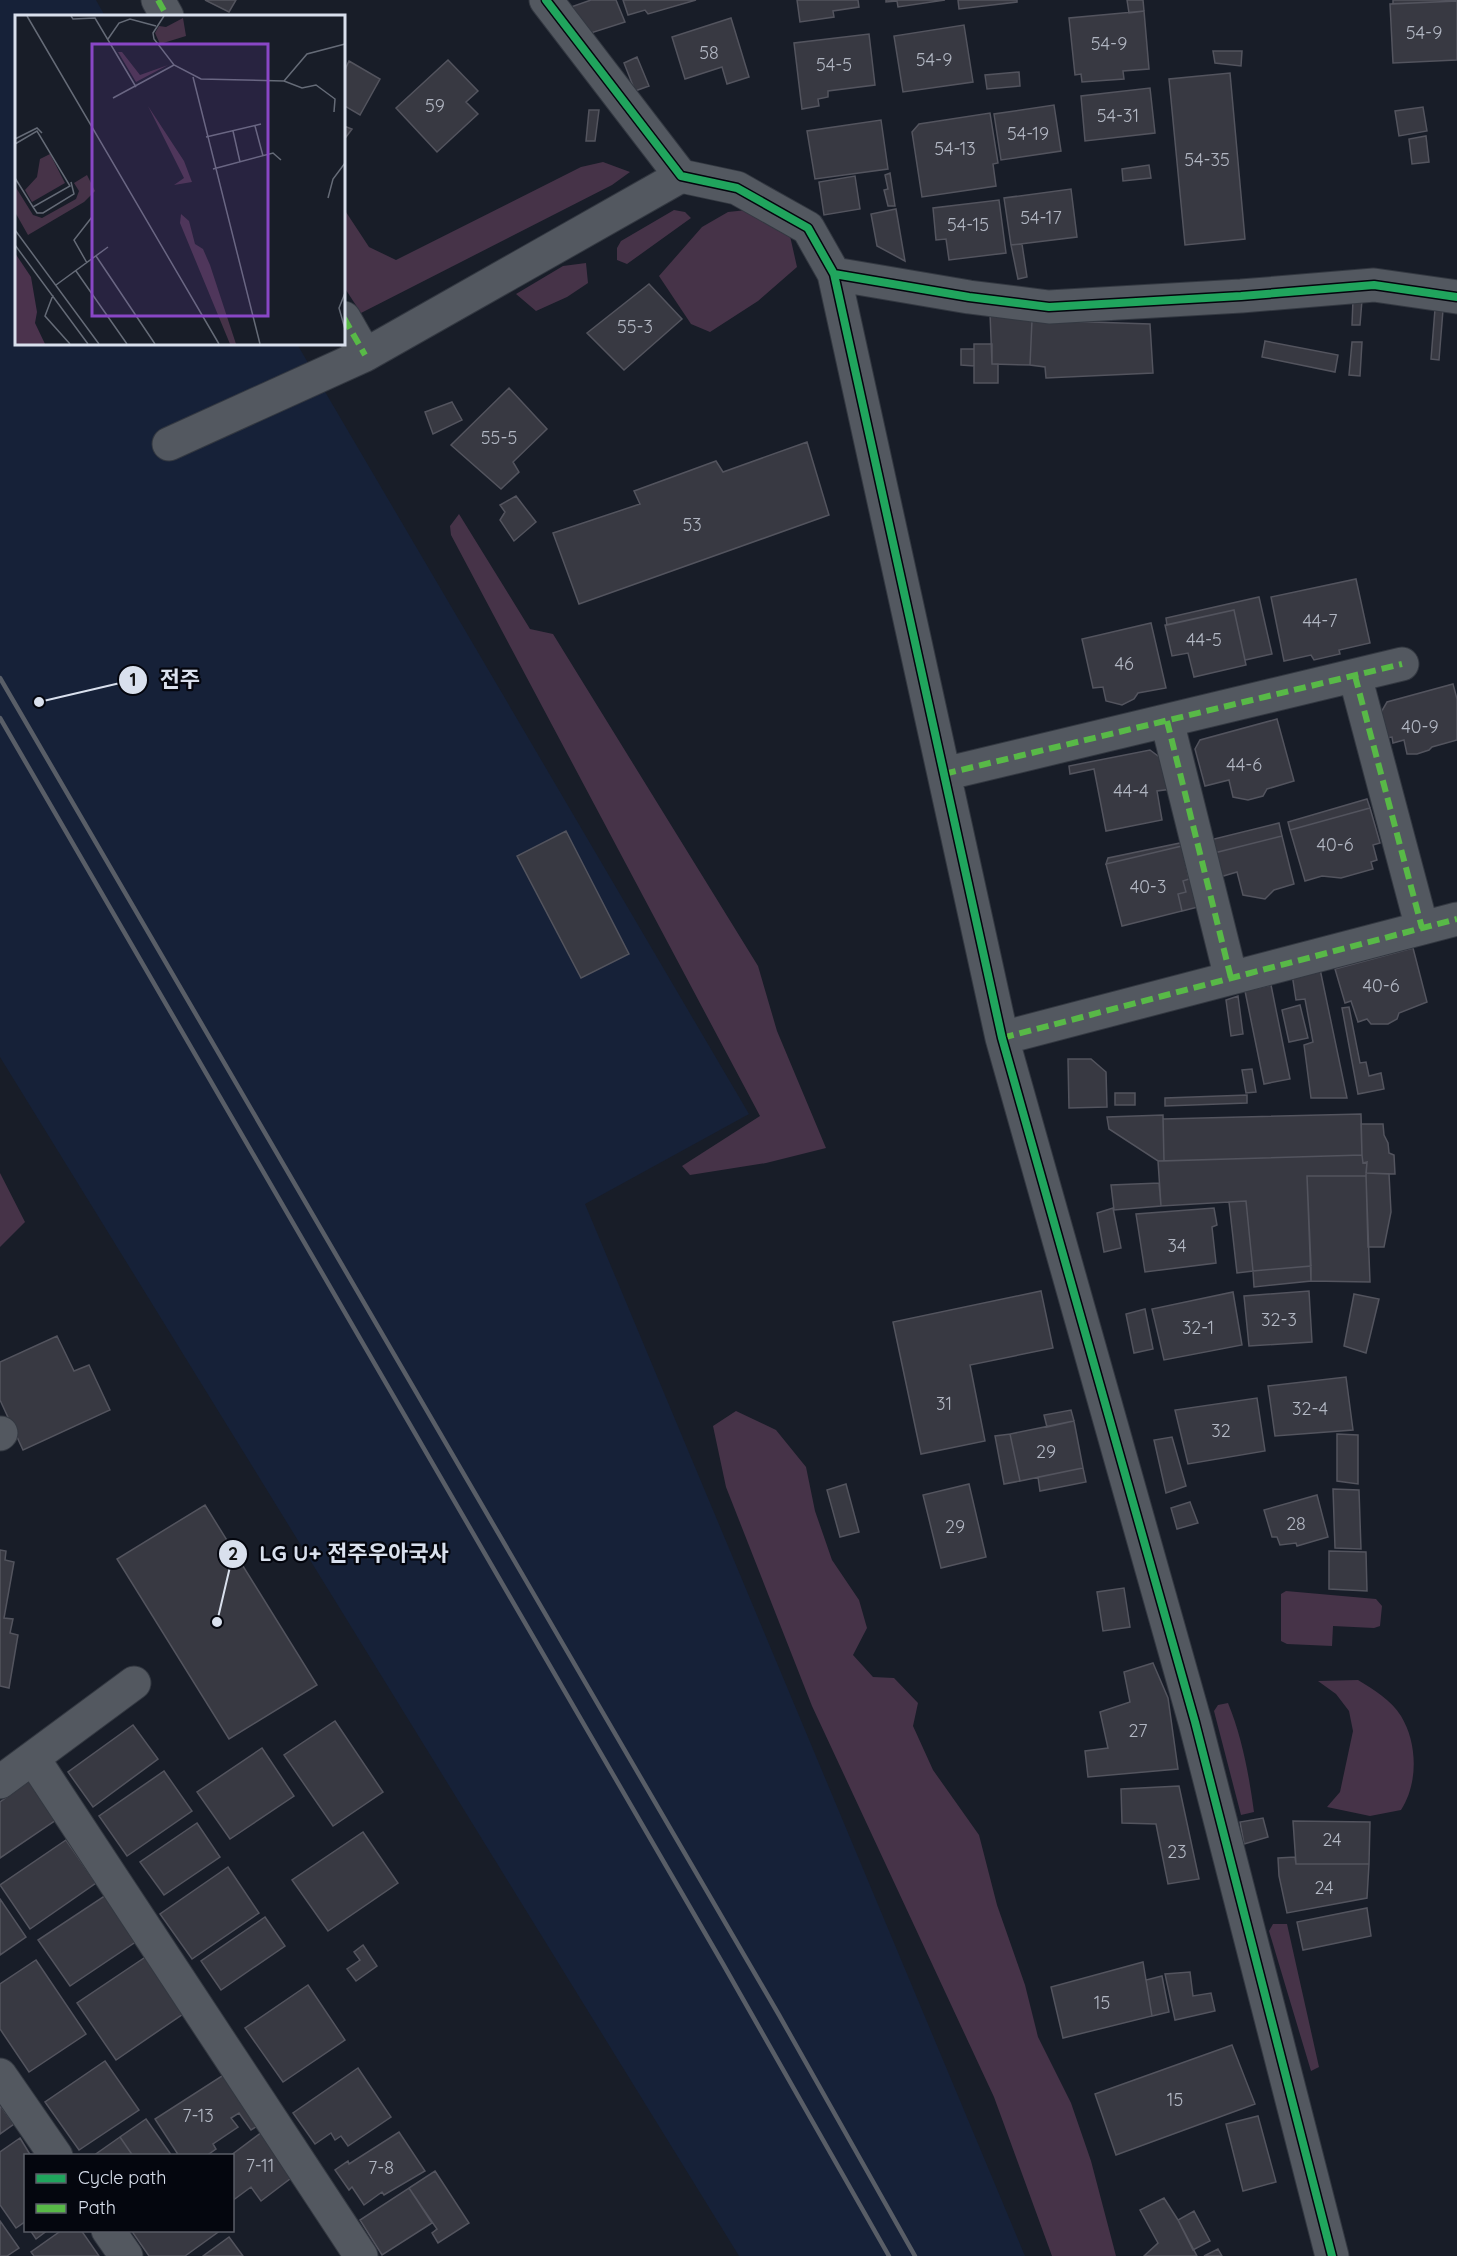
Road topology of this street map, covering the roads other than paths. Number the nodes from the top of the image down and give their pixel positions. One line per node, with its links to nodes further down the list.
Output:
1 (158, 0): 3 (street)
2 (546, 0): 4 (street)
3 (166, 15)
4 (681, 176): 5 (street); 8 (street)
5 (834, 274): 6 (street); 13 (street)
6 (1457, 297)
7 (345, 320): 8 (street)
8 (365, 355): 9 (street)
9 (169, 444)
10 (1402, 664): 11 (street)
11 (1355, 676): 12 (street); 15 (street)
12 (1167, 721): 13 (street); 16 (street)
13 (944, 774): 17 (street)
14 (1457, 919): 15 (street)
15 (1422, 928): 16 (street)
16 (1231, 978): 17 (street)
17 (1002, 1038): 26 (street)
18 (134, 1683): 19 (street)
19 (33, 1758): 20 (street); 25 (street)
20 (0, 1782)
21 (0, 2075): 22 (street)
22 (55, 2154)
23 (109, 2232): 24 (street)
24 (126, 2256)
25 (361, 2256)
26 (1332, 2256)

